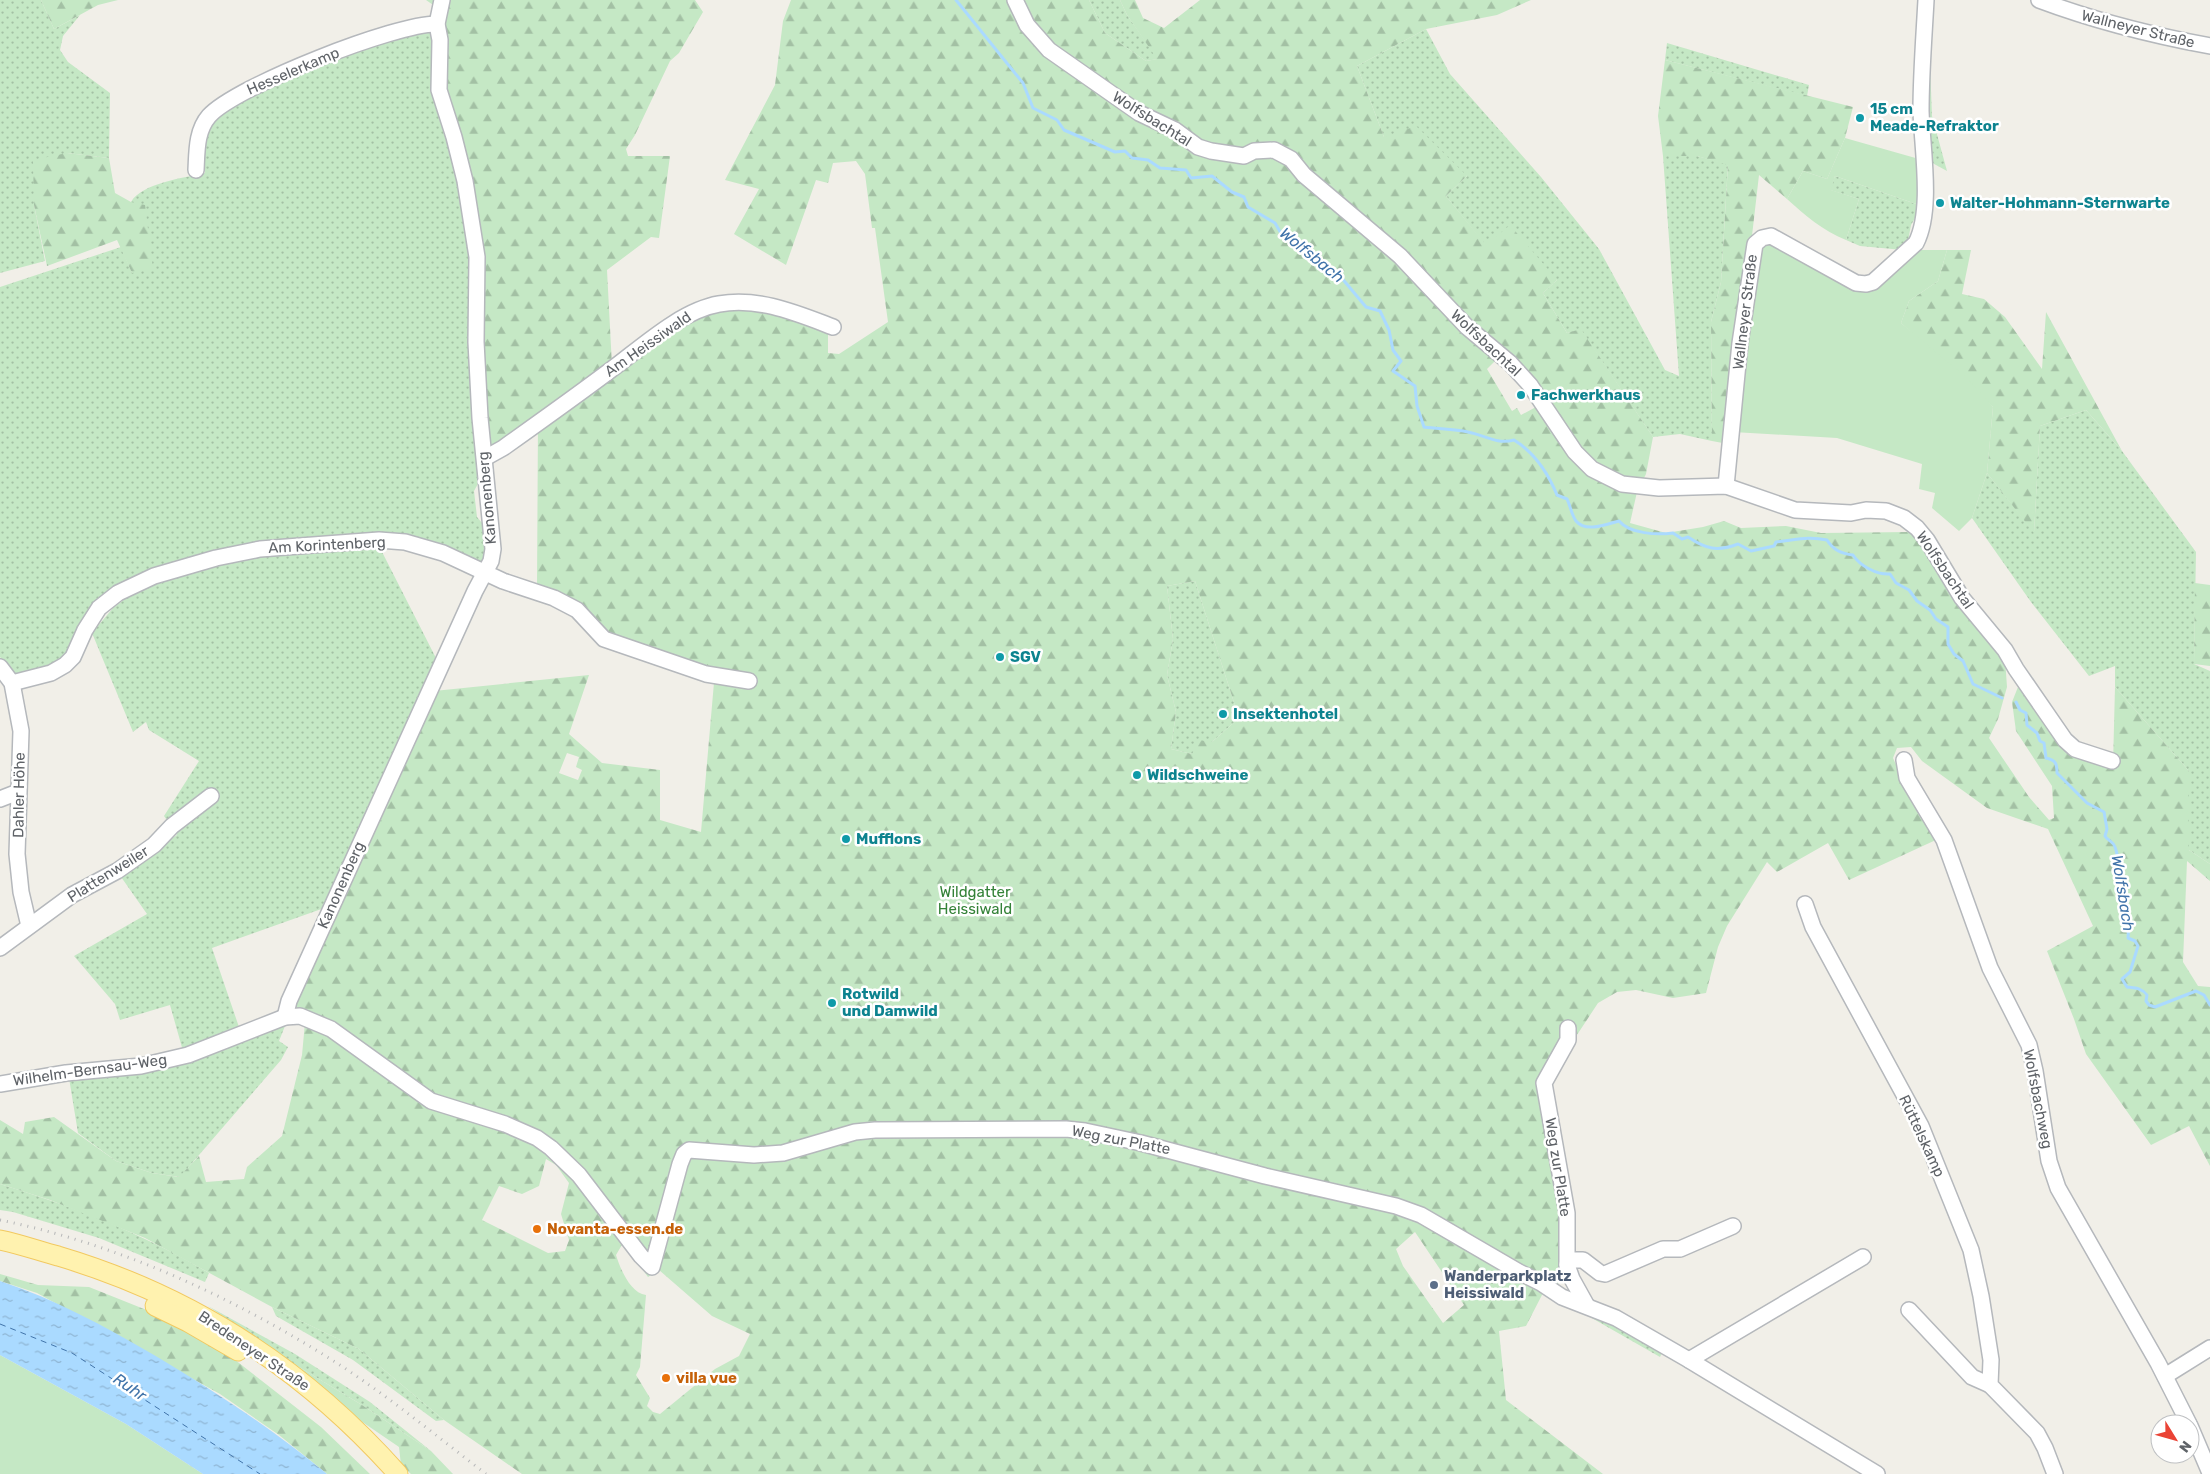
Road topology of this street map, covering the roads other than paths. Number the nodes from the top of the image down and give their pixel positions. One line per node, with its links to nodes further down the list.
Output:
1 (442, 0): 5 (street, Kanonenberg)
2 (1016, 0): 10 (street, Wolfsbachtal)
3 (1926, 0): 10 (street, Wallneyer Straße)
4 (2039, 0): 6 (street, Wallneyer Straße)
5 (437, 24): 7 (street, Hesselerkamp); 9 (street, Kanonenberg)
6 (2210, 46)
7 (196, 170)
8 (833, 327): 9 (street, Am Heissiwald)
9 (484, 458): 11 (street, Kanonenberg)
10 (1726, 486): 16 (street, Wolfsbachtal)
11 (486, 572): 13 (street, Am Korintenberg); 14 (street, Am Korintenberg); 23 (street, Kanonenberg)
12 (0, 668): 14 (street, Dahler Höhe)
13 (750, 681)
14 (12, 683): 17 (street, Dahler Höhe)
15 (1904, 760): 36 (street, Wolfsbachweg)
16 (2112, 761)
17 (18, 792): 19 (street); 21 (street, Dahler Höhe)
18 (211, 796): 21 (street, Plattenweiler)
19 (0, 799)
20 (1805, 904): 37 (street, Rüttelskamp)
21 (29, 926): 22 (street, Plattenweiler)
22 (0, 948)
23 (285, 1017): 25 (street, Wilhelm-Bernsau-Weg); 31 (street, Wilhelm-Bernsau-Weg)
24 (1568, 1028): 30 (street, Weg zur Platte)
25 (0, 1084)
26 (1733, 1226): 30 (street)
27 (0, 1240): 42 (main road, Bredeneyer Straße)
28 (0, 1253): 41 (main road, Bredeneyer Straße)
29 (1864, 1257): 35 (street)
30 (1567, 1265): 32 (street, Weg zur Platte)
31 (652, 1267): 32 (street, Weg zur Platte)
32 (1587, 1306): 35 (street, Weg zur Platte)
33 (1909, 1310): 37 (street)
34 (2210, 1348): 36 (street)
35 (1689, 1360): 43 (street, Weg zur Platte)
36 (2165, 1376): 38 (street, Wolfsbachweg)
37 (1990, 1385): 44 (street)
38 (2184, 1414)
39 (2200, 1449): 40 (street, Wolfsbachweg)
40 (2210, 1473)
41 (381, 1474)
42 (398, 1474)
43 (1877, 1474)
44 (2055, 1474)

